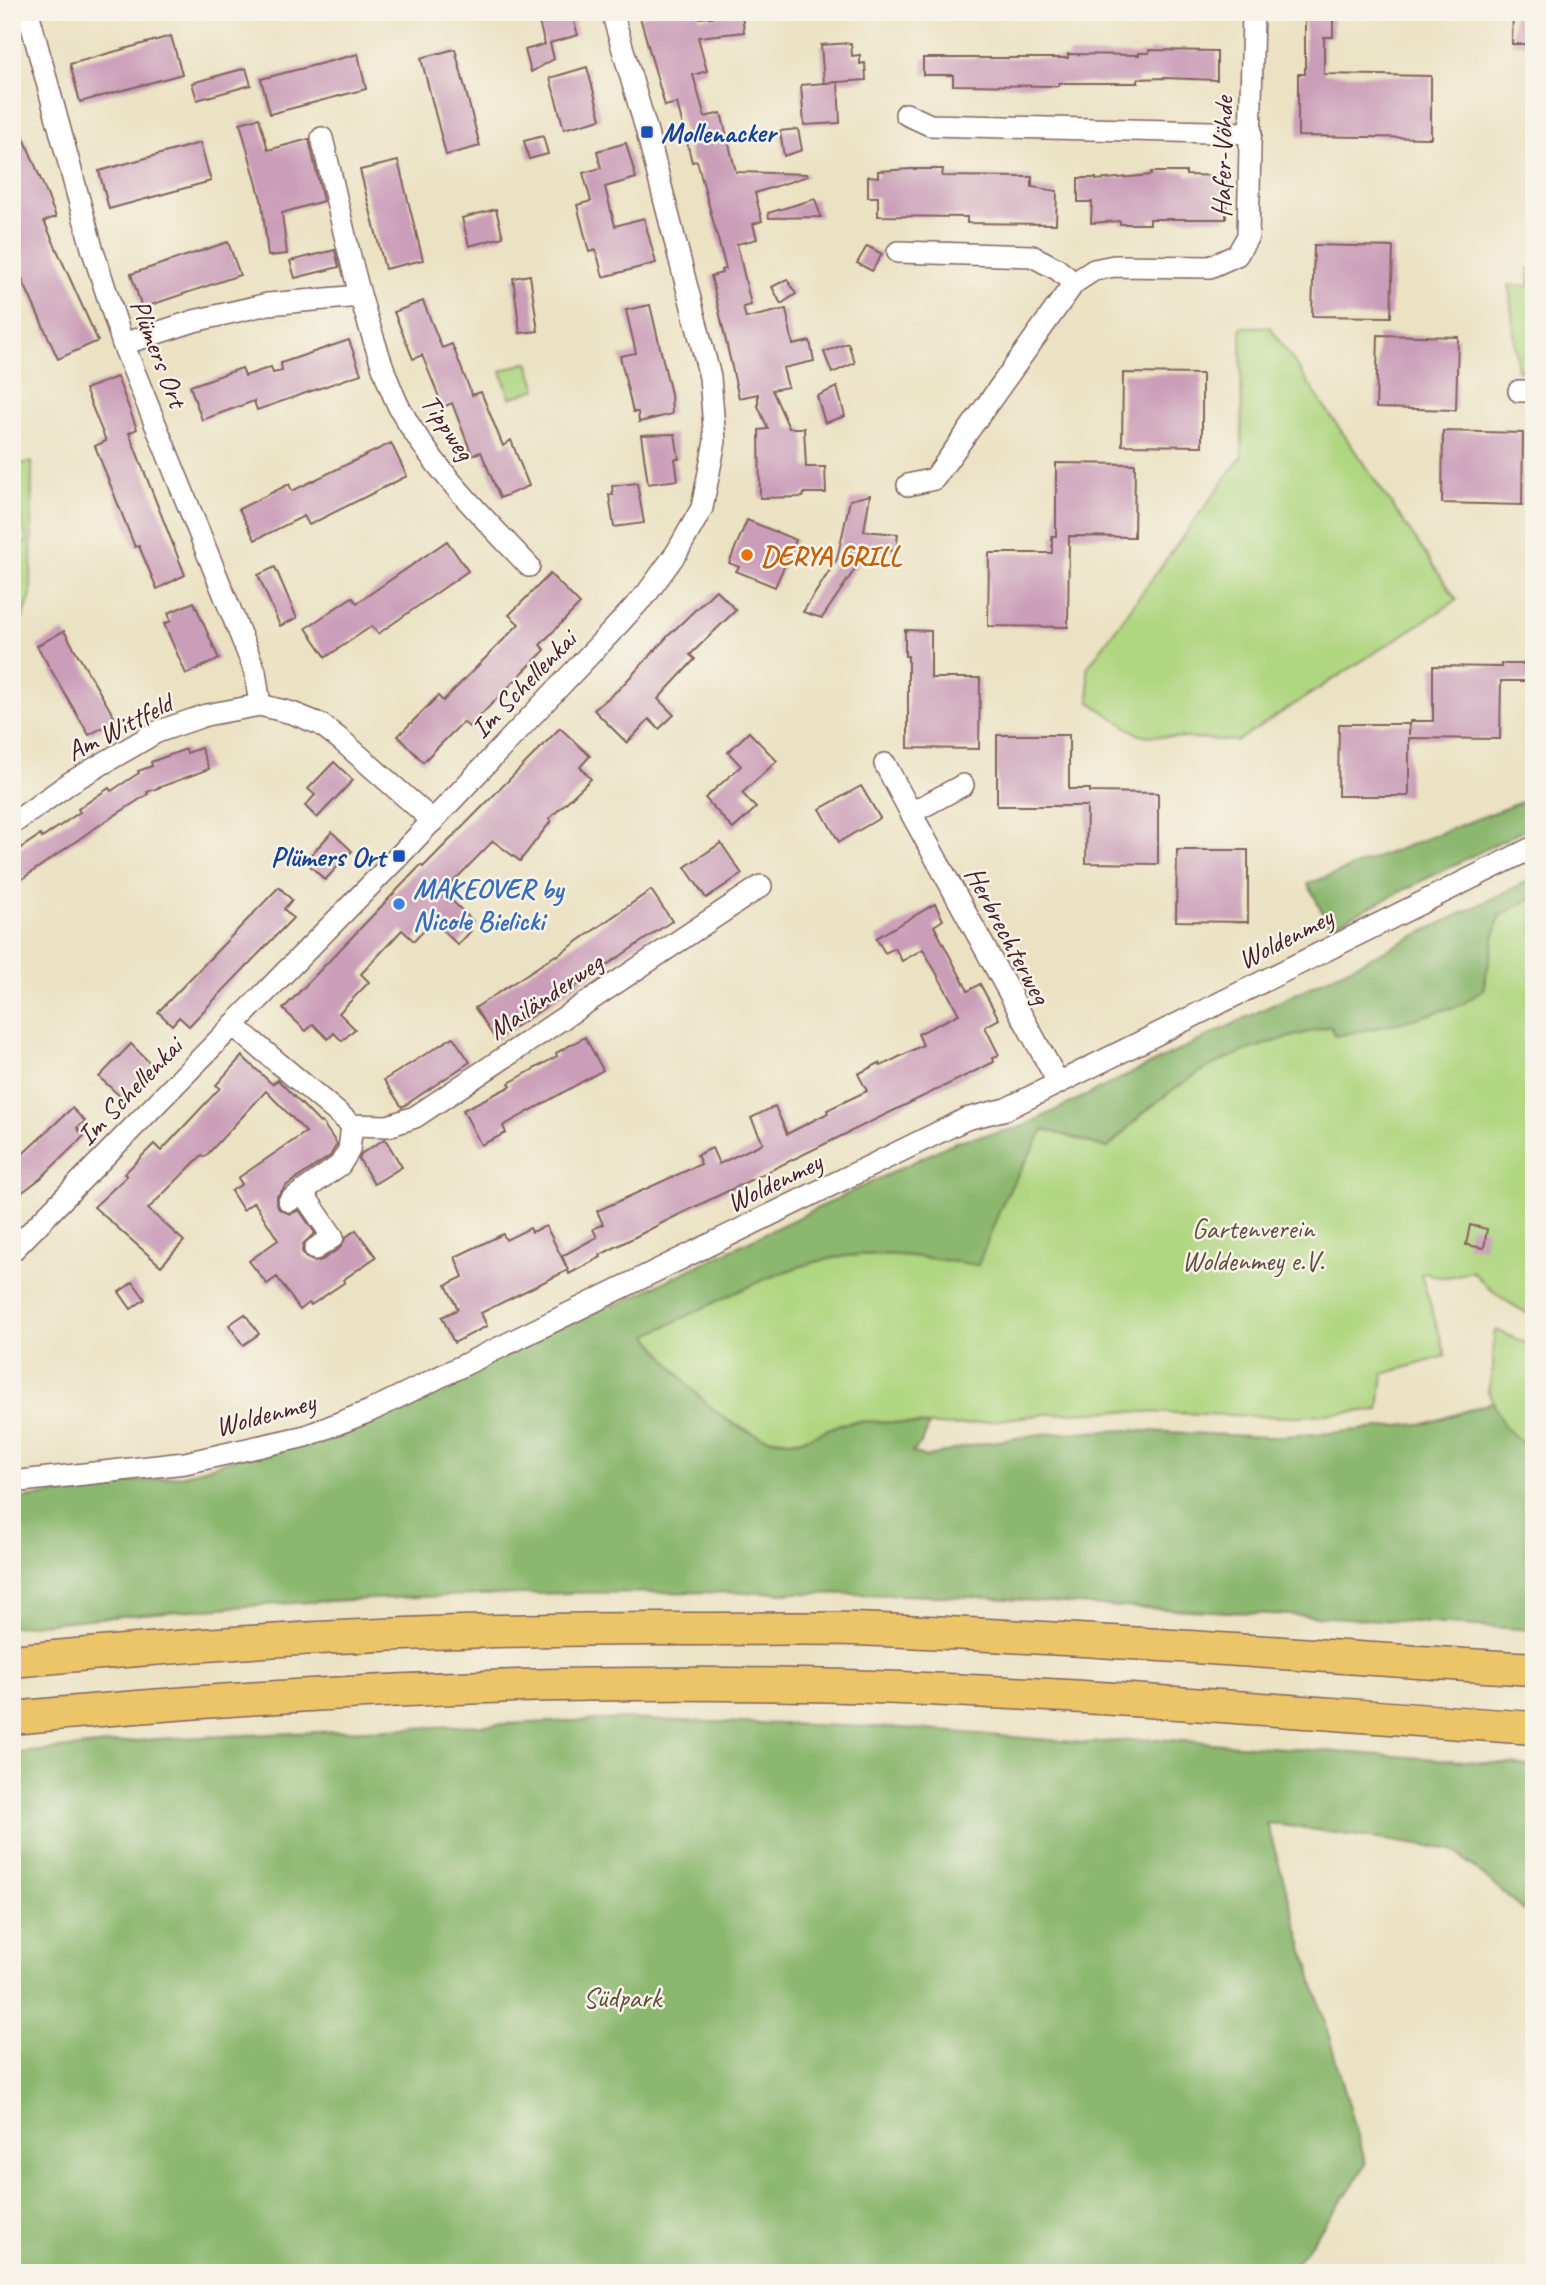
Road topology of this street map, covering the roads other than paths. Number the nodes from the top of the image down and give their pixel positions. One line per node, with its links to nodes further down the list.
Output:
1 (27, 12): 10 (street, Plümers Ort)
2 (612, 12): 17 (street, Im Schellenkai)
3 (1254, 12): 5 (street, Hafer-Vöhde)
4 (905, 114): 5 (street)
5 (1251, 134): 8 (street, Hafer-Vöhde)
6 (322, 138): 9 (street, Tippweg)
7 (898, 252): 8 (street)
8 (1074, 284): 11 (street, Hafer-Vöhde)
9 (360, 296): 10 (street); 12 (street, Tippweg)
10 (123, 344): 13 (street, Plümers Ort)
11 (908, 485)
12 (529, 566)
13 (260, 705): 17 (street, Am Wittfeld); 18 (street, Am Wittfeld)
14 (885, 764): 16 (street, Herbrechterweg)
15 (962, 785): 16 (street)
16 (911, 813): 22 (street, Herbrechterweg)
17 (433, 821): 21 (street, Im Schellenkai)
18 (12, 824)
19 (1534, 847): 22 (street, Woldenmey)
20 (761, 886): 23 (street, Mailänderweg)
21 (233, 1025): 23 (street); 25 (street, Im Schellenkai)
22 (1058, 1082): 26 (street, Woldenmey)
23 (352, 1125): 24 (street)
24 (316, 1249)
25 (12, 1251)
26 (12, 1482)
27 (12, 1661): 28 (highway)
28 (1534, 1669)
29 (12, 1718): 30 (highway)
30 (1534, 1728)

